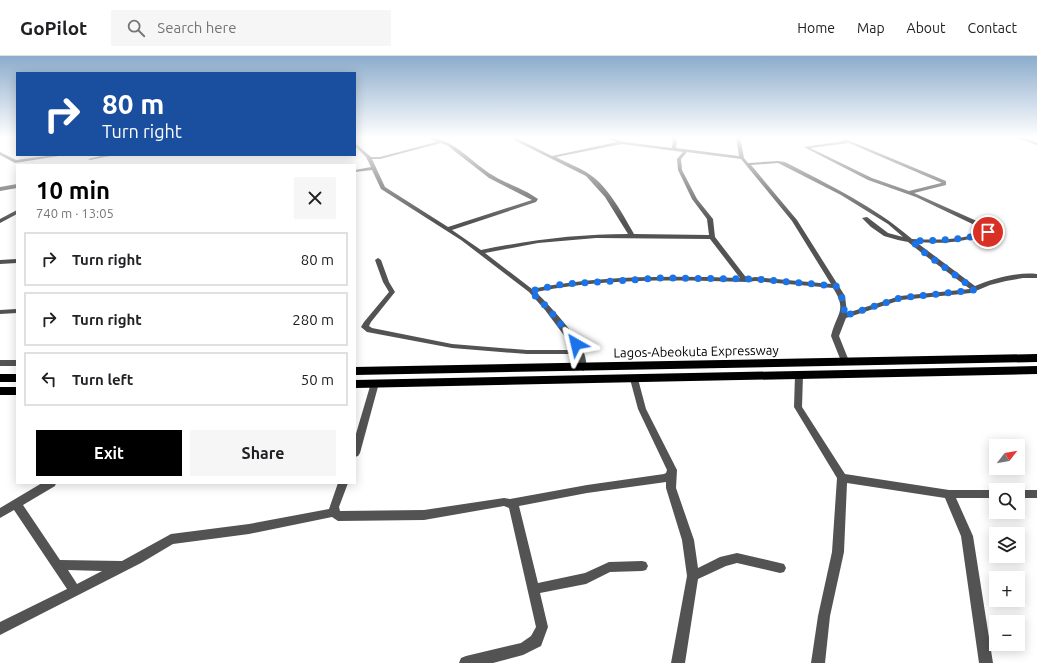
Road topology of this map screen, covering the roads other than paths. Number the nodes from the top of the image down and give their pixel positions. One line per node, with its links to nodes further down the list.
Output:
1 (476, 165): 16 (street)
2 (568, 165): 17 (street)
3 (680, 165): 18 (street)
4 (749, 165): 26 (street)
5 (788, 165): 19 (street)
6 (843, 165): 12 (street)
7 (904, 165): 12 (street)
8 (374, 168): 9 (street); 16 (street)
9 (356, 171)
10 (16, 186): 11 (street)
11 (0, 190)
12 (907, 193): 19 (street)
13 (16, 213): 15 (street)
14 (865, 218): 19 (street)
15 (0, 221)
16 (448, 229): 20 (street)
17 (632, 236): 18 (street); 20 (street)
18 (712, 237): 25 (street)
19 (912, 241): 27 (street)
20 (481, 252): 28 (street)
21 (378, 260): 32 (street)
22 (16, 261): 23 (street)
23 (0, 262)
24 (1037, 276): 27 (street)
25 (749, 280): 26 (street); 28 (street)
26 (836, 286): 31 (street)
27 (974, 289): 31 (street)
28 (530, 291): 32 (street)
29 (16, 311): 30 (street)
30 (0, 312)
31 (844, 316): 34 (street)
32 (580, 352): 37 (street)
33 (1037, 358): 34 (highway, Lagos-Abeokuta Expressway)
34 (845, 361): 37 (highway, Lagos-Abeokuta Expressway)
35 (0, 363): 36 (street)
36 (16, 363)
37 (583, 368): 39 (highway, Lagos-Abeokuta Expressway)
38 (1037, 370): 40 (highway, Lagos-Abeokuta Expressway)
39 (356, 371)
40 (799, 375): 43 (highway, Lagos-Abeokuta Expressway); 50 (street)
41 (0, 378): 42 (highway)
42 (16, 378)
43 (634, 379): 44 (highway, Lagos-Abeokuta Expressway); 49 (street)
44 (375, 383): 45 (highway, Lagos-Abeokuta Expressway); 48 (street)
45 (356, 384)
46 (0, 391): 47 (highway)
47 (16, 391)
48 (356, 450)
49 (671, 475): 57 (street); 65 (street)
50 (842, 478): 53 (street); 71 (street)
51 (49, 484): 58 (street)
52 (343, 484): 59 (street)
53 (949, 494): 54 (street); 72 (street)
54 (989, 494)
55 (1025, 494): 56 (street)
56 (1037, 494)
57 (510, 503): 59 (street); 66 (street)
58 (16, 504): 60 (street); 61 (street)
59 (334, 512): 62 (street)
60 (0, 513)
61 (58, 565): 62 (street); 67 (street)
62 (124, 566): 67 (street)
63 (642, 566): 66 (street)
64 (780, 568): 65 (street)
65 (693, 576): 70 (street)
66 (534, 589): 69 (street)
67 (75, 591): 68 (street)
68 (0, 629)
69 (466, 663)
70 (678, 663)
71 (818, 663)
72 (986, 663)

